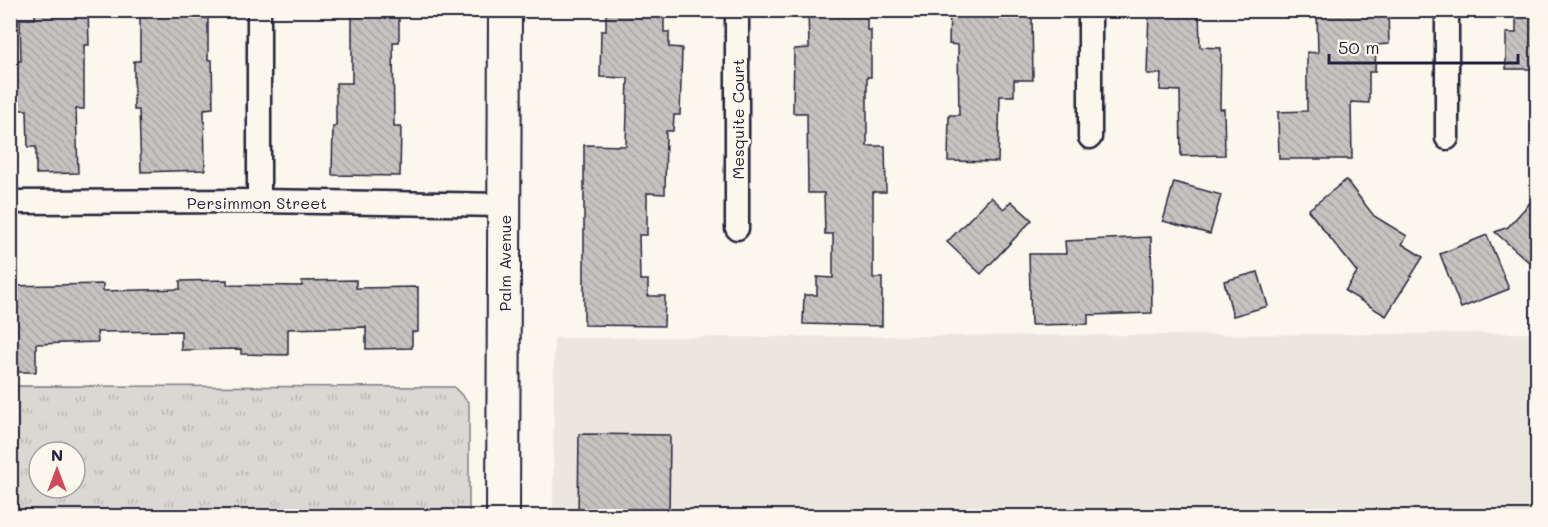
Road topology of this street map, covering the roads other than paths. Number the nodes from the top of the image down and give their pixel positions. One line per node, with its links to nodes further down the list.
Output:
1 (259, 10): 8 (street)
2 (505, 10): 10 (main road, Palm Avenue)
3 (737, 10): 11 (street, Mesquite Court)
4 (1090, 10): 6 (street)
5 (1447, 10): 7 (street)
6 (1090, 137)
7 (1447, 138)
8 (259, 201): 9 (street, Persimmon Street); 10 (street, Persimmon Street)
9 (10, 202)
10 (504, 205): 12 (main road, Palm Avenue)
11 (737, 228)
12 (503, 516)

